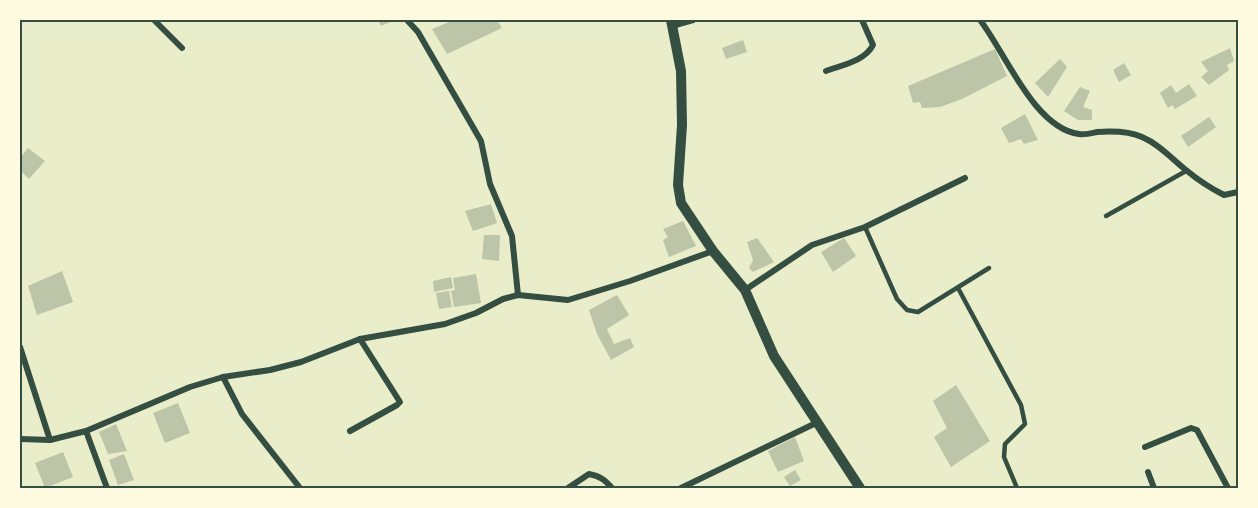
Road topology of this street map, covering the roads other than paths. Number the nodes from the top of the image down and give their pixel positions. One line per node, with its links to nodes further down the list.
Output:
1 (154, 20): 7 (street)
2 (407, 20): 18 (street)
3 (693, 20): 6 (street)
4 (862, 20): 8 (street)
5 (980, 20): 9 (street)
6 (672, 23): 14 (street)
7 (182, 48)
8 (826, 71)
9 (1186, 171): 11 (street); 12 (lane)
10 (965, 178): 13 (street)
11 (1239, 192)
12 (1106, 216)
13 (865, 226): 16 (lane); 17 (street)
14 (713, 251): 17 (street); 18 (street)
15 (989, 268): 16 (lane)
16 (958, 288): 35 (lane)
17 (745, 290): 22 (street)
18 (518, 295): 19 (street)
19 (360, 339): 21 (street); 24 (street)
20 (20, 347): 26 (street)
21 (223, 377): 23 (street); 31 (street)
22 (816, 423): 29 (street); 34 (street)
23 (86, 431): 26 (street); 30 (street)
24 (350, 431)
25 (20, 439): 26 (street)
26 (50, 440)
27 (1145, 447): 37 (street)
28 (1148, 472): 36 (street)
29 (856, 487)
30 (107, 489)
31 (300, 489)
32 (568, 489): 33 (street)
33 (612, 489)
34 (681, 489)
35 (1017, 489)
36 (1154, 489)
37 (1228, 489)

